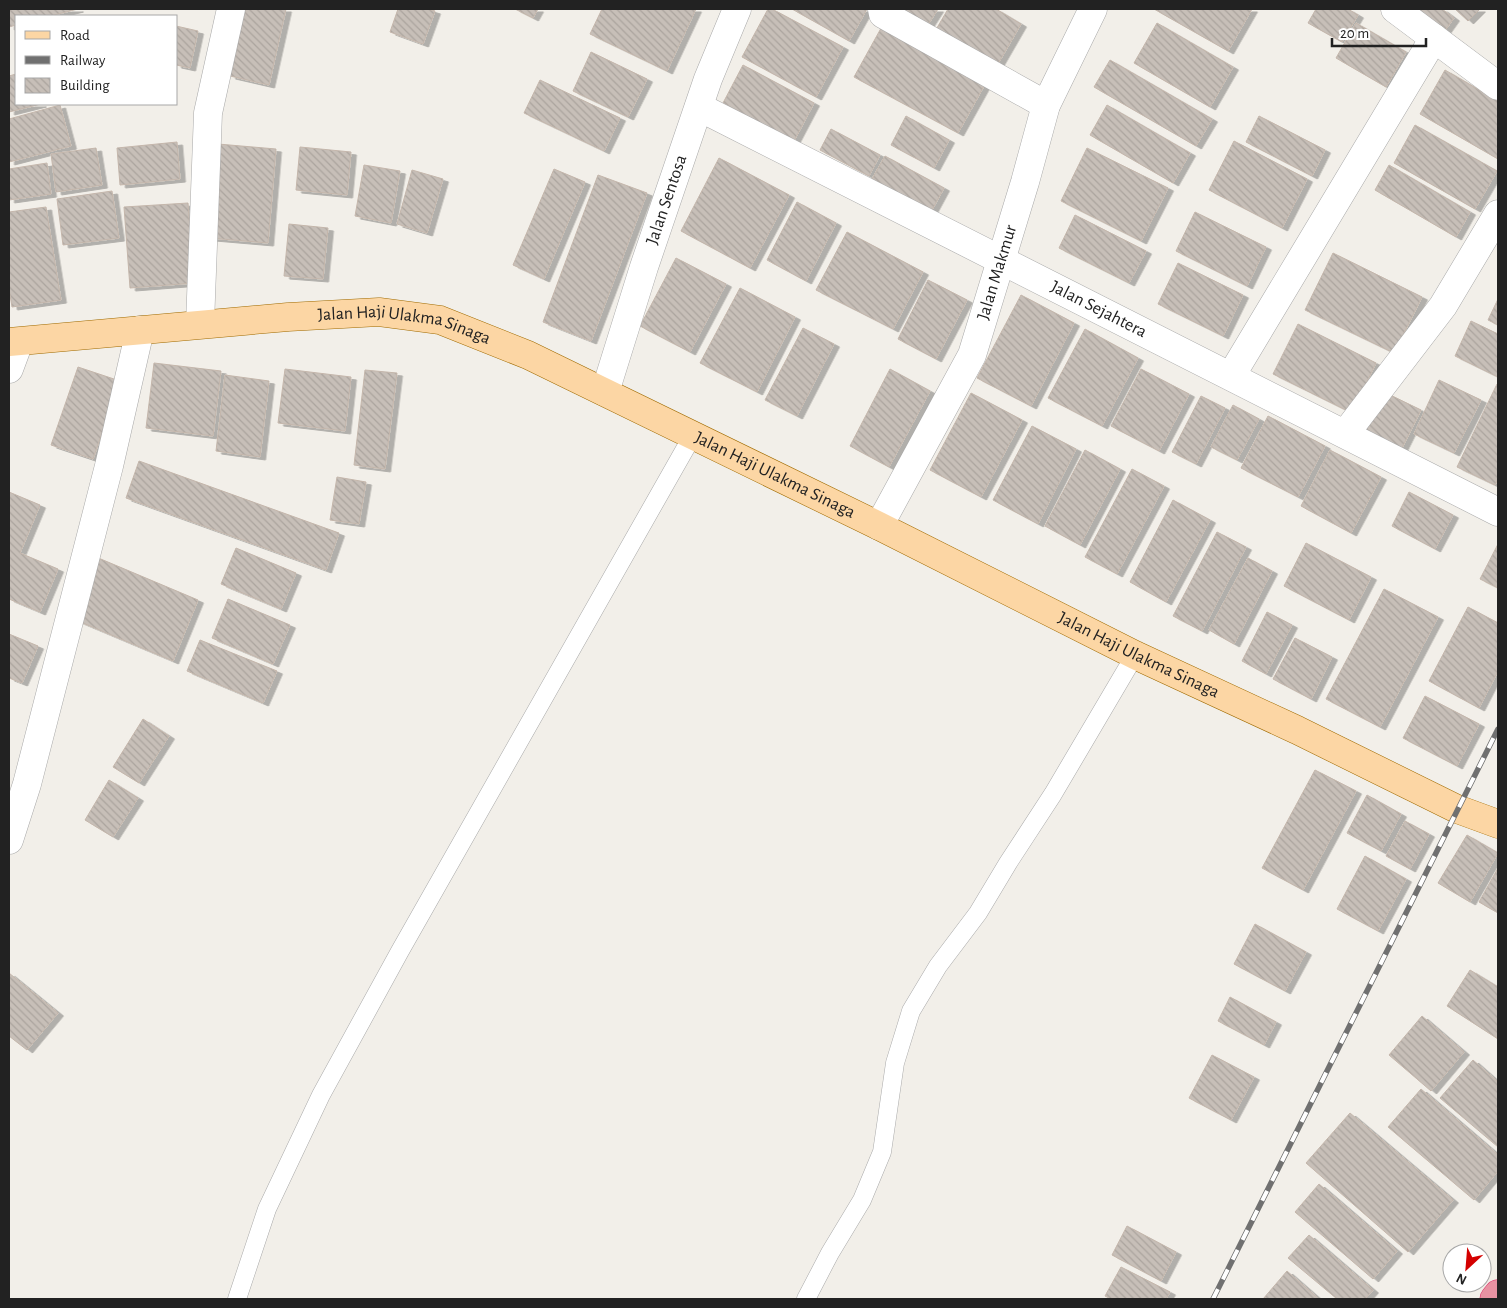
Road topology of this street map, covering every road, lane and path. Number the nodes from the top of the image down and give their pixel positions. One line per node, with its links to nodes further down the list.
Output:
1 (231, 9): 12 (street)
2 (737, 9): 9 (street, Jalan Sentosa)
3 (882, 9): 8 (street)
4 (1093, 9): 8 (street, Jalan Makmur)
5 (1395, 9): 6 (street)
6 (1434, 38): 7 (street); 16 (street)
7 (1498, 86)
8 (1046, 105): 11 (street, Jalan Makmur)
9 (698, 107): 11 (street, Jalan Sejahtera); 17 (street, Jalan Sentosa)
10 (1498, 214): 18 (street)
11 (1000, 260): 16 (street, Jalan Sejahtera); 21 (street, Jalan Makmur)
12 (200, 324): 13 (main road, Jalan Haji Ulakma Sinaga); 17 (main road, Jalan Haji Ulakma Sinaga)
13 (140, 330): 14 (main road, Jalan Haji Ulakma Sinaga); 24 (street)
14 (14, 342): 15 (street)
15 (9, 369)
16 (1231, 376): 18 (street, Jalan Sejahtera)
17 (605, 392): 19 (main road, Jalan Haji Ulakma Sinaga)
18 (1345, 434): 20 (street, Jalan Sejahtera)
19 (693, 435): 21 (main road, Jalan Haji Ulakma Sinaga); 26 (lane)
20 (1498, 512)
21 (879, 526): 22 (main road, Jalan Haji Ulakma Sinaga)
22 (1135, 656): 23 (main road, Jalan Haji Ulakma Sinaga); 27 (lane)
23 (1498, 824)
24 (9, 840)
25 (1498, 1294): 28 (highway)
26 (237, 1299)
27 (806, 1299)
28 (1494, 1299)

